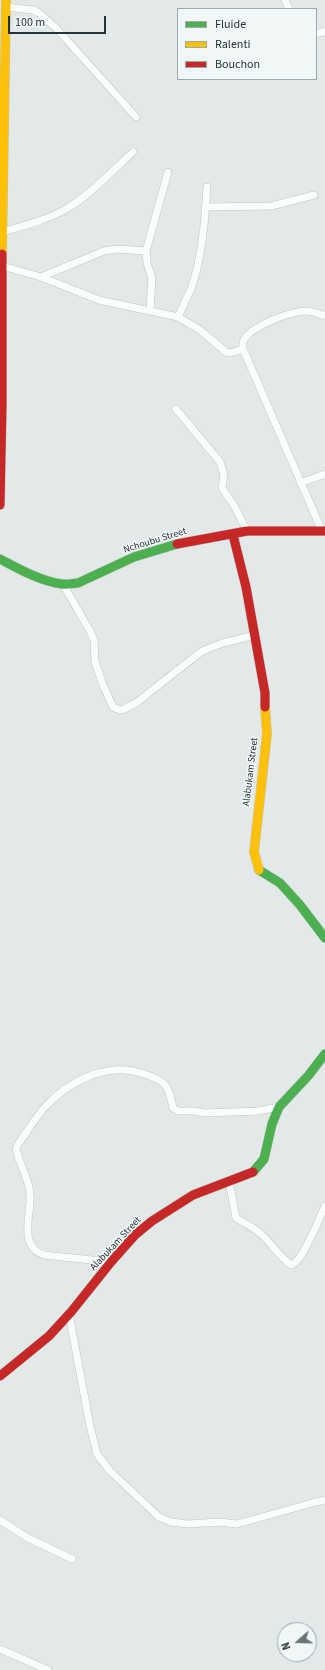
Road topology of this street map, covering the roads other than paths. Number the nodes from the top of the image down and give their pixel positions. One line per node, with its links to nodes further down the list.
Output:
1 (6, 4): 2 (street); 8 (main road)
2 (136, 117)
3 (133, 152): 8 (street)
4 (168, 172): 9 (street)
5 (207, 187): 7 (street)
6 (314, 195): 7 (street)
7 (206, 208): 15 (street)
8 (2, 232): 10 (main road)
9 (146, 251): 11 (street); 12 (street)
10 (2, 266): 11 (street); 13 (main road)
11 (41, 277): 12 (street)
12 (150, 310): 15 (street)
13 (1, 312): 19 (main road)
14 (325, 316): 16 (street)
15 (178, 317): 16 (street)
16 (243, 349): 20 (street)
17 (176, 409): 22 (street)
18 (325, 474): 20 (street)
19 (1, 480): 21 (main road)
20 (300, 483): 23 (street)
21 (0, 504)
22 (246, 531): 23 (main road, Nchoubu Street); 24 (main road, Nchoubu Street)
23 (324, 531)
24 (233, 535): 26 (main road, Nchoubu Street); 27 (main road, Alabukam Street)
25 (0, 559): 26 (main road, Nchoubu Street)
26 (63, 584): 27 (street)
27 (255, 635): 28 (main road, Alabukam Street)
28 (325, 938)
29 (325, 1054): 30 (main road, Alabukam Street)
30 (279, 1108): 31 (main road, Alabukam Street); 33 (street)
31 (229, 1181): 32 (street); 33 (main road, Alabukam Street)
32 (325, 1206)
33 (111, 1262): 34 (main road, Alabukam Street)
34 (69, 1314): 35 (main road, Alabukam Street); 36 (street)
35 (0, 1376)
36 (325, 1500)
37 (0, 1520): 38 (street)
38 (72, 1559)
39 (0, 1649): 40 (street)
40 (48, 1670)

